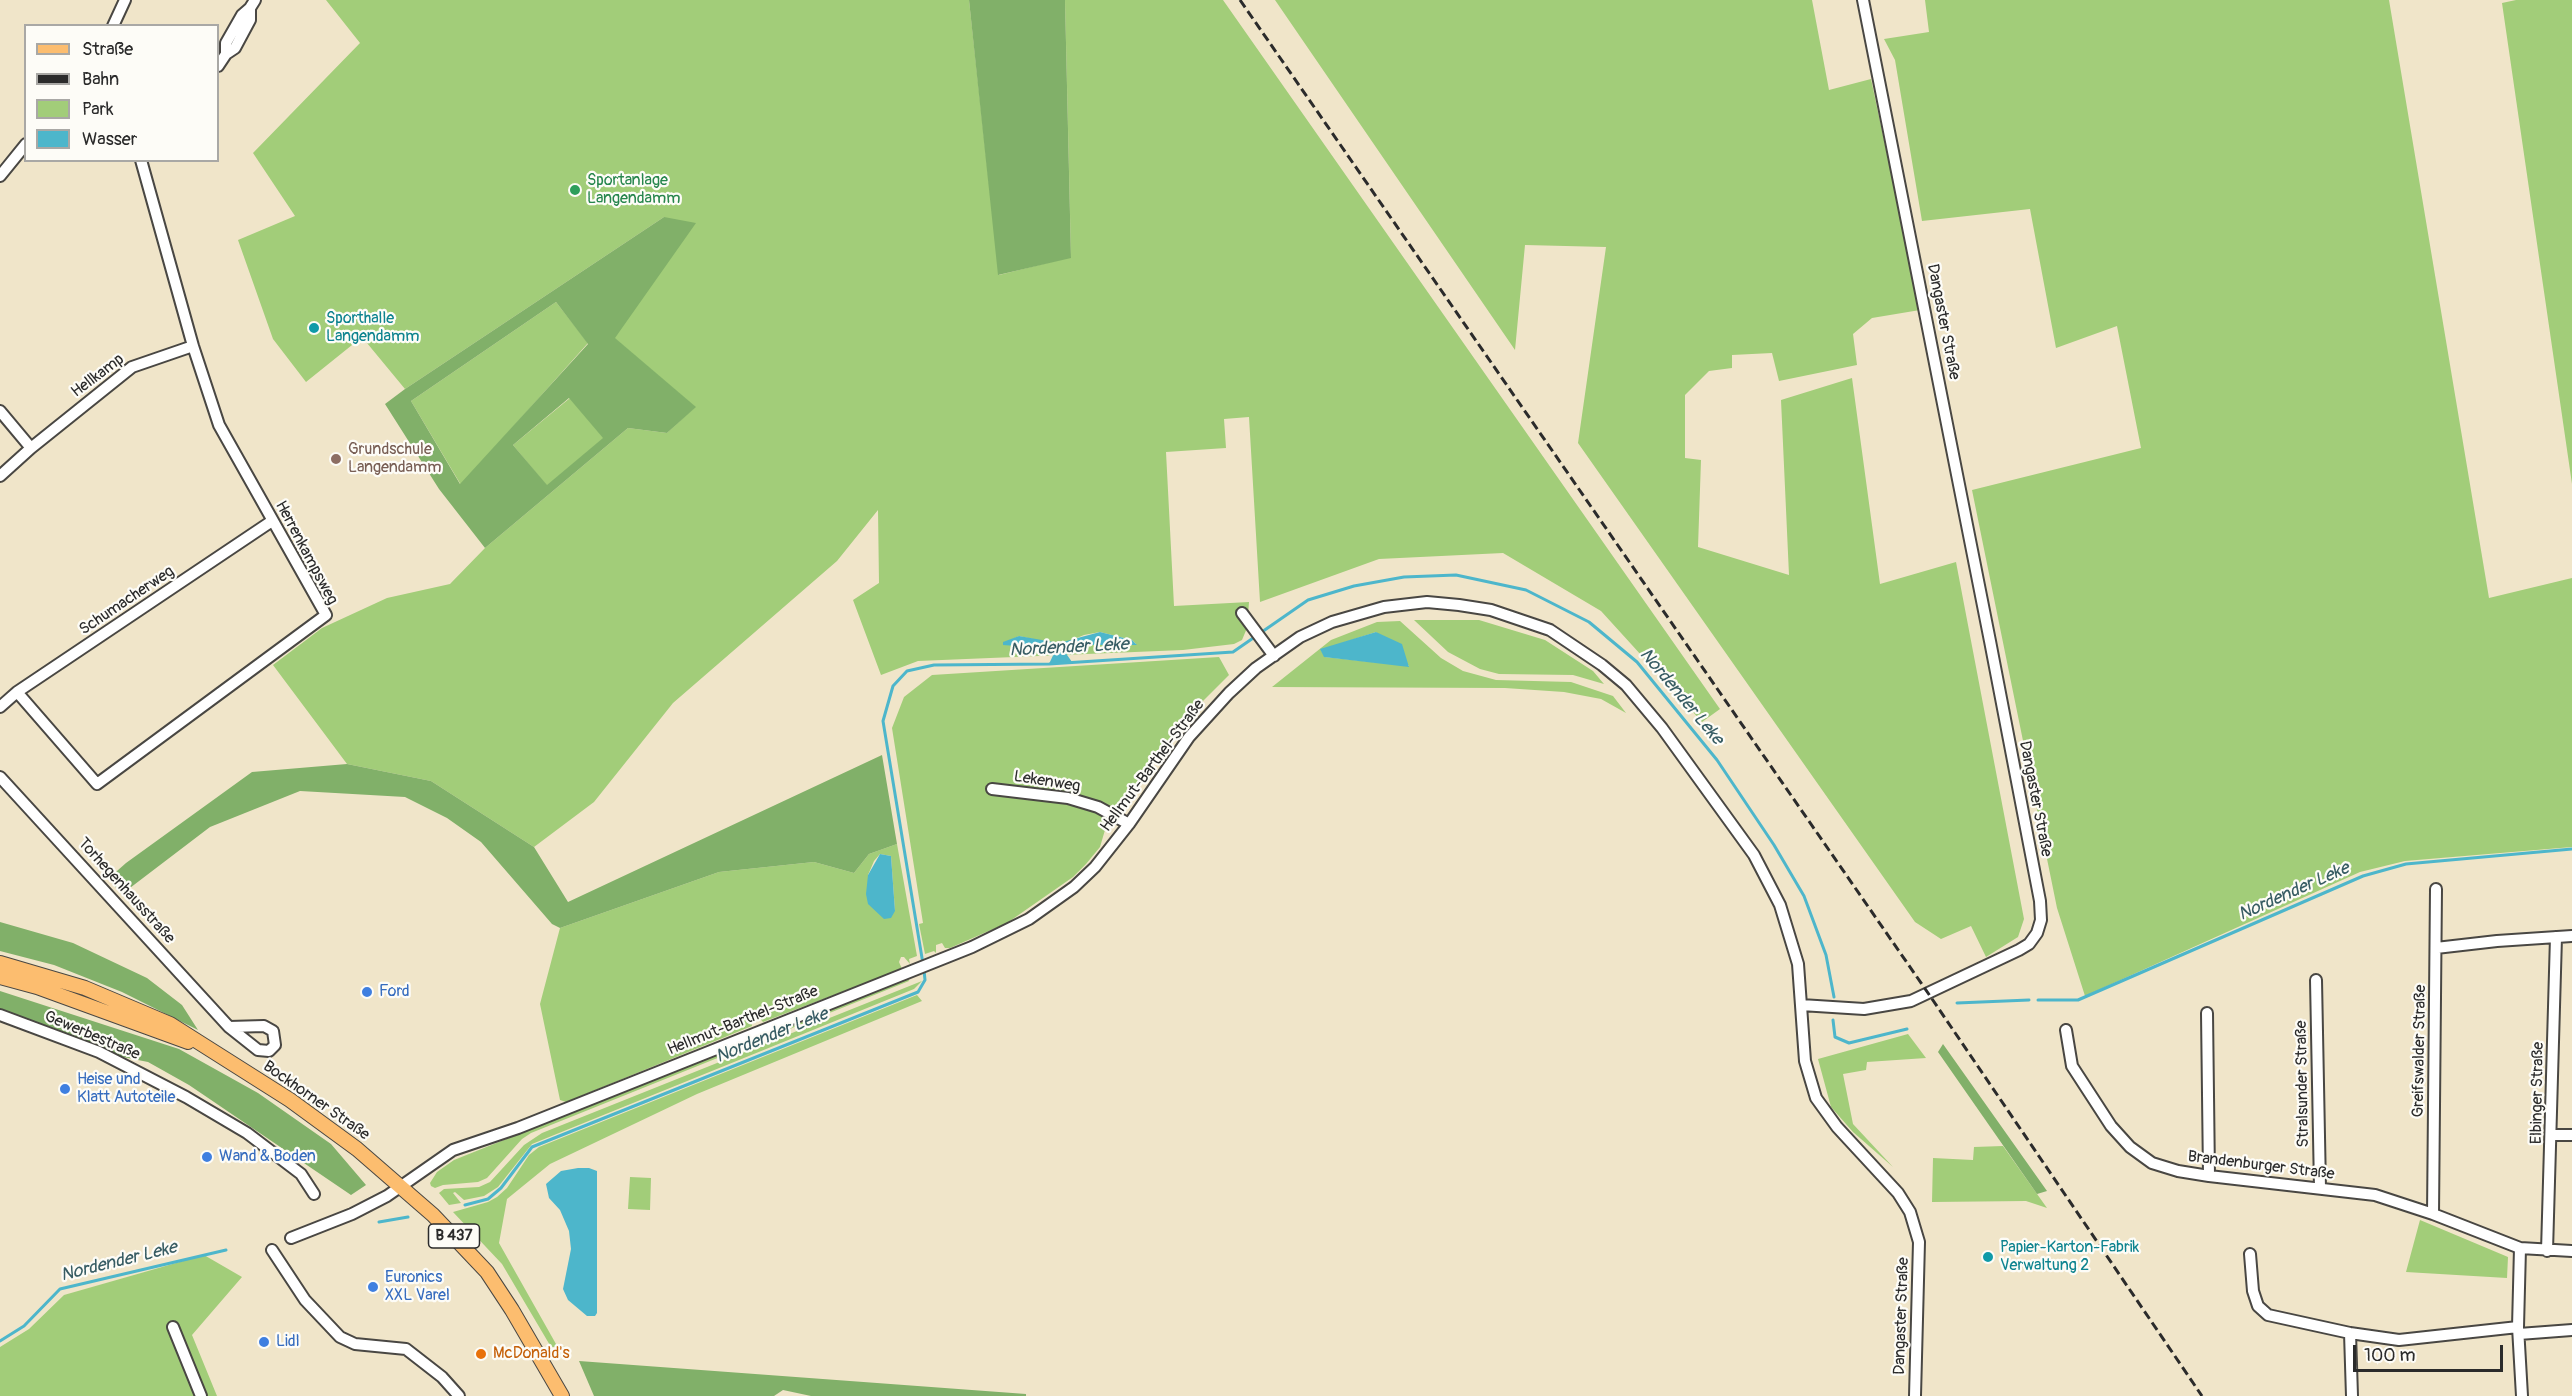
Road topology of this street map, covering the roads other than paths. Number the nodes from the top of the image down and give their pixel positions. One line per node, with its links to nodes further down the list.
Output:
1 (125, 0): 4 (street)
2 (1863, 0): 28 (street, Dangaster Straße)
3 (253, 4): 5 (street)
4 (114, 24)
5 (219, 64)
6 (24, 146): 8 (street)
7 (142, 162): 9 (street, Herrenkampsweg)
8 (0, 176)
9 (193, 346): 11 (street, Hellkamp); 13 (street, Herrenkampsweg)
10 (0, 411): 11 (street)
11 (31, 448): 12 (street, Hellkamp)
12 (0, 476)
13 (272, 521): 16 (street, Schumacherweg); 16 (street, Herrenkampsweg)
14 (1242, 613): 15 (street)
15 (1274, 656): 20 (street, Hellmut-Barthel-Straße); 28 (street, Hellmut-Barthel-Straße)
16 (17, 692): 17 (street, Schumacherweg)
17 (0, 708)
18 (0, 777): 31 (street, Torhegenhausstraße)
19 (992, 789): 20 (street, Lekenweg)
20 (1129, 824): 37 (street, Hellmut-Barthel-Straße)
21 (2436, 889): 24 (street, Greifswalder Straße)
22 (2572, 936): 23 (street)
23 (2556, 937): 24 (street); 34 (street, Elbinger Straße)
24 (2436, 948): 40 (street, Greifswalder Straße)
25 (0, 963): 33 (main road, Bockhorner Straße / B 437)
26 (0, 977): 33 (main road, Bockhorner Straße / B 437)
27 (2316, 980): 38 (street, Stralsunder Straße)
28 (1801, 1005): 54 (street, Dangaster Straße)
29 (2206, 1013): 36 (street)
30 (0, 1015): 39 (street, Gewerbestraße)
31 (229, 1027)
32 (2066, 1030): 36 (street, Brandenburger Straße)
33 (207, 1049): 37 (main road, Bockhorner Straße / B 437)
34 (2552, 1135): 35 (street); 44 (street, Elbinger Straße)
35 (2572, 1135)
36 (2208, 1176): 38 (street, Brandenburger Straße)
37 (402, 1187): 41 (street, Hellmut-Barthel-Straße); 53 (main road, B 437)
38 (2320, 1188): 40 (street, Brandenburger Straße)
39 (314, 1194)
40 (2433, 1214): 42 (street, Brandenburger Straße)
41 (291, 1238)
42 (2520, 1248): 44 (street, Brandenburger Straße); 48 (street)
43 (272, 1250): 52 (street)
44 (2547, 1251): 45 (street, Brandenburger Straße)
45 (2572, 1251)
46 (2250, 1254): 50 (street)
47 (173, 1327): 51 (street)
48 (2519, 1330): 49 (street); 50 (street); 56 (street)
49 (2572, 1330)
50 (2350, 1333): 55 (street)
51 (201, 1396)
52 (459, 1396)
53 (562, 1396)
54 (1915, 1396)
55 (2352, 1396)
56 (2522, 1396)

